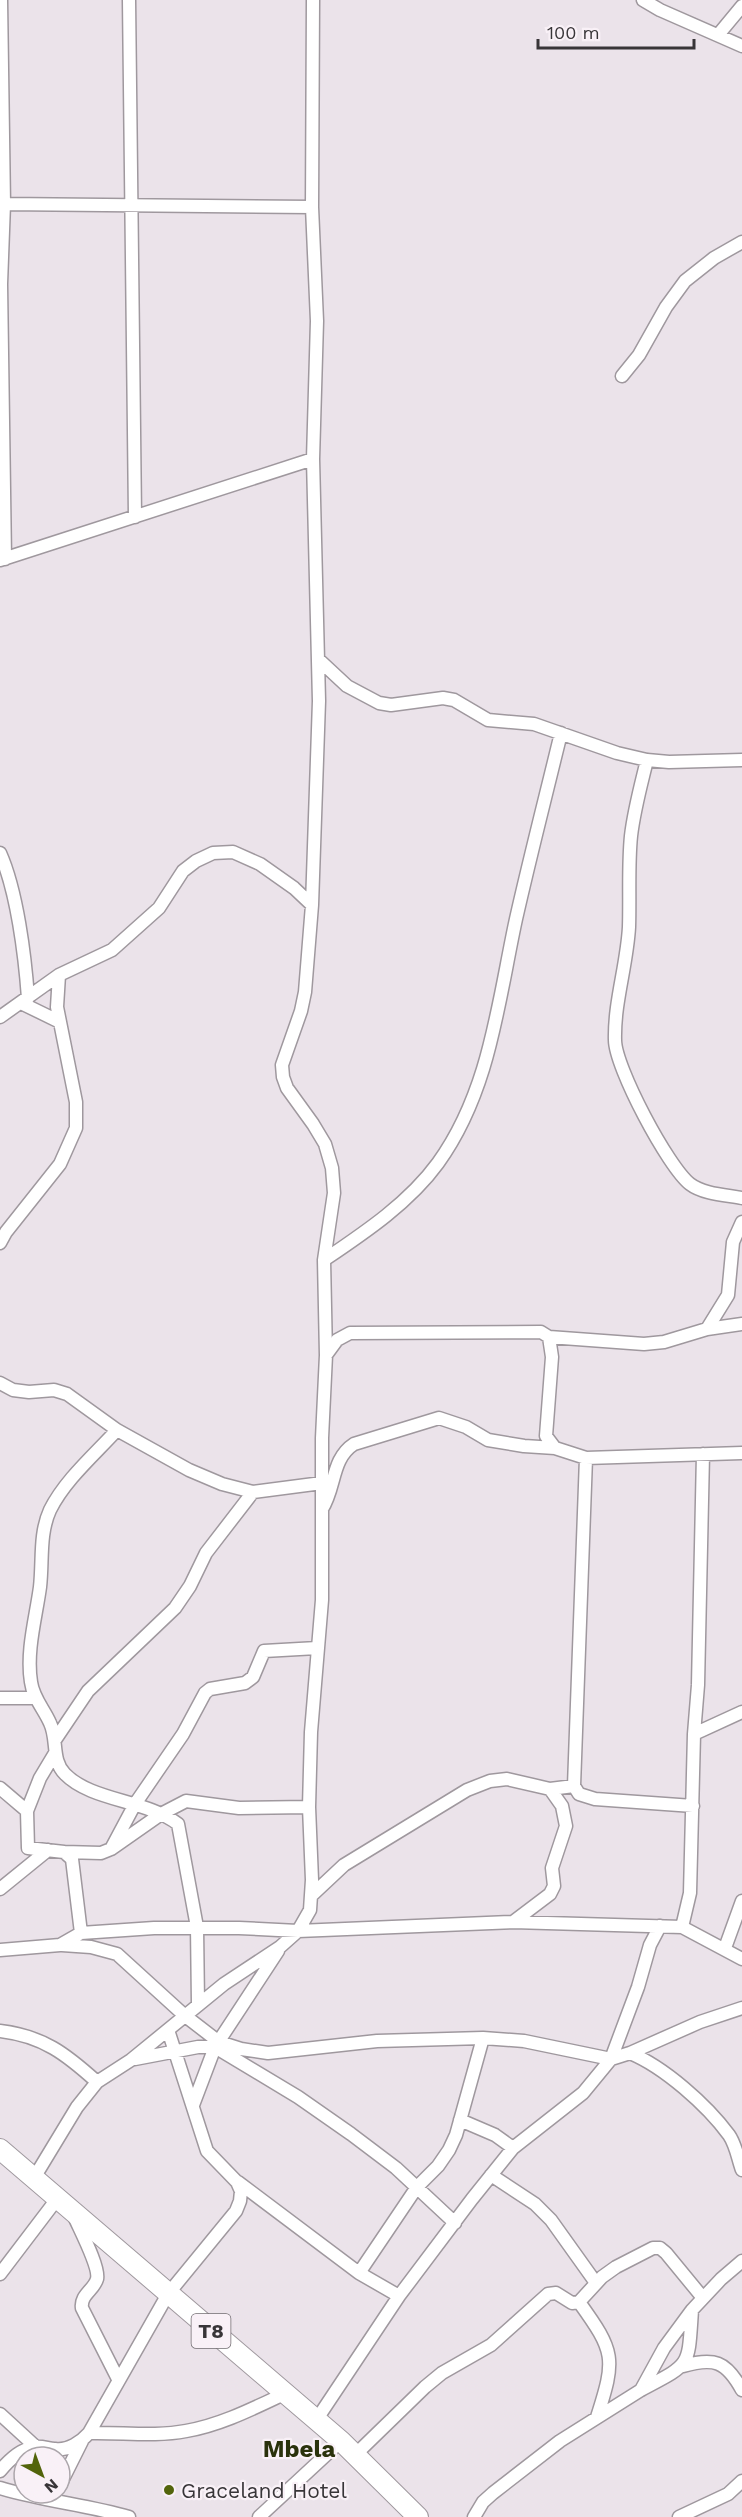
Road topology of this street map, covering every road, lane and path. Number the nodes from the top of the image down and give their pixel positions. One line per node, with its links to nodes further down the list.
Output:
1 (1, 0): 8 (street)
2 (129, 0): 9 (street)
3 (313, 0): 10 (street)
4 (643, 0): 6 (street)
5 (742, 6): 6 (street)
6 (718, 35): 7 (street)
7 (742, 46)
8 (4, 204): 9 (street); 12 (street)
9 (130, 206): 10 (street); 15 (street)
10 (312, 207): 14 (street)
11 (742, 242): 13 (street)
12 (1, 284): 16 (street)
13 (622, 376)
14 (313, 459): 15 (street); 17 (street)
15 (135, 517): 16 (street)
16 (2, 560)
17 (318, 659): 18 (street); 22 (street)
18 (561, 733): 19 (street); 30 (street)
19 (647, 760): 20 (street); 27 (street)
20 (742, 760)
21 (0, 853): 24 (street)
22 (312, 905): 23 (street); 30 (street)
23 (59, 975): 24 (street); 26 (street)
24 (25, 1000): 25 (street); 26 (street)
25 (0, 1017)
26 (60, 1022): 29 (street)
27 (742, 1198)
28 (742, 1222): 32 (street)
29 (0, 1243)
30 (324, 1260): 34 (street)
31 (742, 1324): 32 (street)
32 (706, 1329): 33 (street)
33 (549, 1337): 34 (street); 37 (street)
34 (326, 1355): 41 (street)
35 (0, 1383): 36 (street)
36 (117, 1430): 42 (street); 46 (street)
37 (555, 1448): 40 (street); 43 (street)
38 (742, 1453): 39 (street)
39 (703, 1454): 40 (street); 48 (street)
40 (586, 1458): 50 (street)
41 (321, 1483): 42 (street); 43 (street)
42 (253, 1492): 49 (street)
43 (322, 1510): 44 (street)
44 (317, 1648): 53 (street); 55 (street)
45 (0, 1698): 46 (street)
46 (35, 1698): 49 (street)
47 (742, 1713): 48 (street)
48 (694, 1734): 54 (street)
49 (55, 1747): 53 (street); 56 (street)
50 (574, 1786): 52 (street); 54 (street)
51 (0, 1788): 56 (street)
52 (550, 1789): 64 (street); 66 (street)
53 (135, 1804): 57 (street); 59 (street)
54 (693, 1806): 69 (street)
55 (309, 1808): 57 (street); 64 (street)
56 (27, 1811): 58 (street)
57 (161, 1814): 59 (street); 68 (street)
58 (27, 1846): 60 (street); 62 (street)
59 (111, 1849): 61 (street)
60 (48, 1850): 61 (street); 62 (street)
61 (64, 1852): 71 (street)
62 (15, 1876): 63 (street)
63 (0, 1889)
64 (312, 1895): 70 (street)
65 (742, 1901): 74 (street)
66 (513, 1922): 67 (street); 70 (street)
67 (660, 1926): 69 (street); 86 (street)
68 (196, 1927): 70 (street); 71 (street); 77 (street)
69 (682, 1927): 74 (street)
70 (298, 1931): 73 (street)
71 (81, 1933): 72 (street)
72 (60, 1946): 75 (street); 79 (street)
73 (280, 1947): 77 (street); 83 (street)
74 (725, 1948): 76 (street)
75 (0, 1950)
76 (742, 1959)
77 (198, 2004): 79 (street)
78 (742, 2008): 85 (street)
79 (184, 2015): 80 (street); 83 (street)
80 (168, 2030): 84 (street); 87 (street)
81 (0, 2031): 88 (street)
82 (483, 2038): 83 (street); 86 (street); 90 (street)
83 (217, 2044): 84 (street); 89 (street); 97 (street)
84 (176, 2051): 87 (street); 89 (street)
85 (630, 2053): 86 (street); 93 (street)
86 (611, 2058): 91 (street)
87 (131, 2060): 88 (street)
88 (97, 2082): 95 (street)
89 (193, 2106): 96 (street)
90 (460, 2120): 91 (street); 97 (street)
91 (513, 2148): 94 (street)
92 (0, 2149): 95 (highway, T8)
93 (742, 2170)
94 (491, 2175): 99 (street); 103 (street)
95 (34, 2178): 98 (highway, T8)
96 (237, 2182): 101 (street); 104 (street)
97 (417, 2187): 99 (street); 101 (street)
98 (65, 2206): 102 (street); 104 (highway, T8); 110 (street)
99 (455, 2223): 105 (street)
100 (742, 2261): 106 (street)
101 (359, 2272): 105 (street)
102 (0, 2274)
103 (596, 2283): 106 (street); 107 (street)
104 (168, 2294): 110 (street); 113 (highway, T8)
105 (399, 2296): 116 (street)
106 (703, 2298): 108 (street)
107 (579, 2302): 115 (street); 121 (street)
108 (692, 2310): 109 (street); 111 (street)
109 (683, 2366): 111 (street); 112 (street)
110 (118, 2379): 117 (street)
111 (640, 2391): 115 (street)
112 (742, 2391)
113 (286, 2393): 116 (highway, T8); 117 (street)
114 (0, 2414): 119 (street)
115 (597, 2417): 130 (street)
116 (316, 2420): 118 (highway, T8)
117 (86, 2437): 120 (street); 123 (street)
118 (341, 2441): 121 (highway, T8); 128 (street)
119 (35, 2445)
120 (70, 2445)
121 (355, 2455): 129 (highway, T8)
122 (12, 2458): 124 (street)
123 (72, 2463)
124 (0, 2470)
125 (742, 2481): 131 (street)
126 (72, 2501): 127 (street)
127 (129, 2517)
128 (259, 2517)
129 (418, 2517)
130 (474, 2517)
131 (679, 2517)

